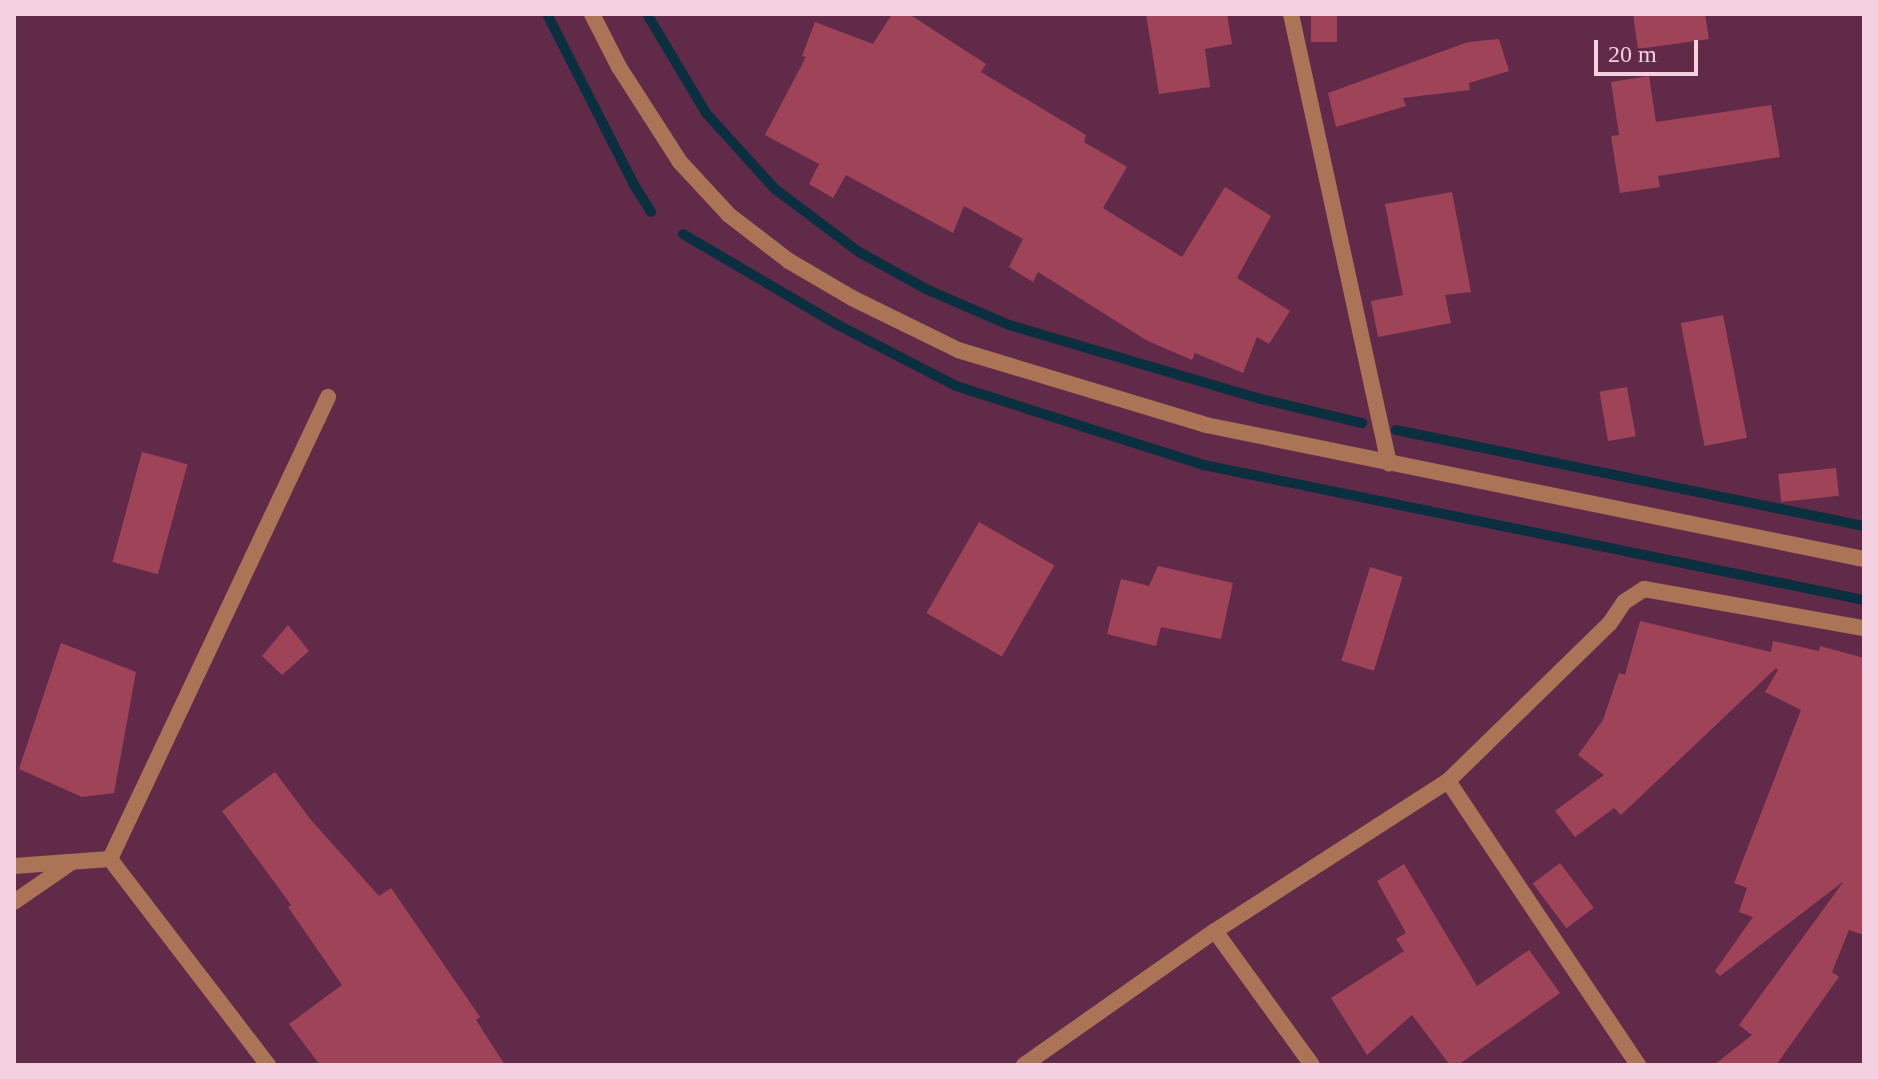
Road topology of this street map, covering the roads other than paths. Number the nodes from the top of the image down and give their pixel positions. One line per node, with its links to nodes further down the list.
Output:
1 (592, 14): 4 (street)
2 (1291, 14): 4 (street)
3 (328, 397): 8 (street)
4 (1389, 463): 5 (street)
5 (1864, 559)
6 (1864, 628): 7 (street)
7 (1448, 781): 12 (street); 16 (street)
8 (110, 859): 9 (street); 13 (street)
9 (73, 861): 10 (street); 11 (street)
10 (14, 866)
11 (14, 902)
12 (1215, 931): 14 (street); 15 (street)
13 (268, 1065)
14 (1024, 1065)
15 (1312, 1065)
16 (1638, 1065)

